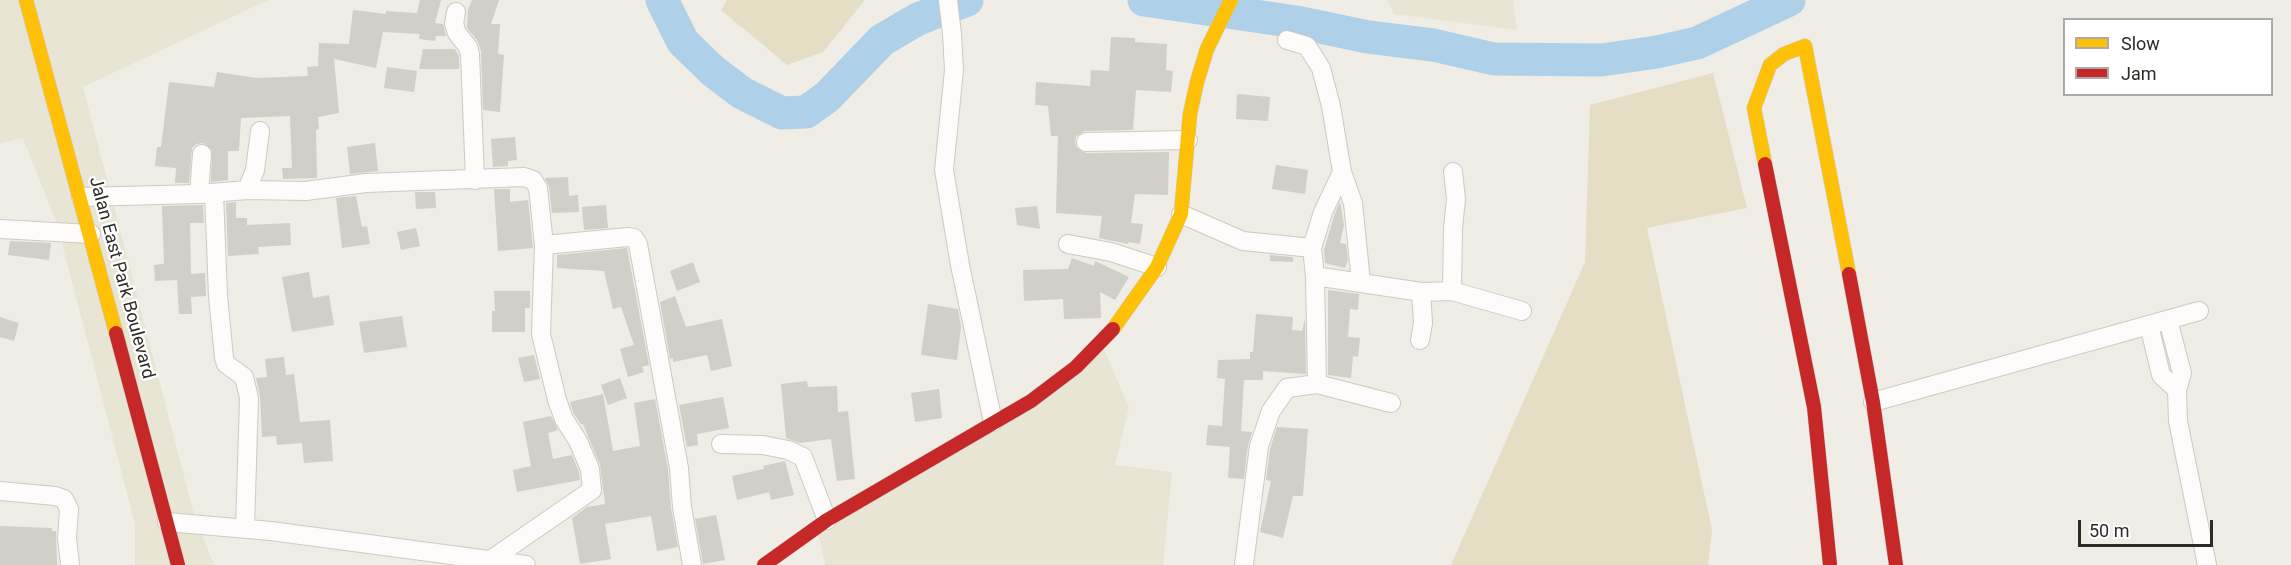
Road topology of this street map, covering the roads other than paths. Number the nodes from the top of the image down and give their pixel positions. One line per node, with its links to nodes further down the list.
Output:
1 (26, 0): 15 (street, Jalan East Park Boulevard)
2 (948, 0): 36 (street)
3 (1231, 0): 7 (street)
4 (456, 12): 12 (street)
5 (1287, 40): 10 (street)
6 (260, 131): 13 (street)
7 (1188, 140): 8 (street); 16 (street)
8 (1086, 142)
9 (202, 154): 14 (street)
10 (1342, 172): 21 (street); 24 (street)
11 (1454, 172): 25 (street)
12 (475, 180): 13 (street); 20 (street)
13 (247, 190): 14 (street)
14 (207, 194): 15 (street); 41 (street)
15 (81, 197): 18 (street, Jalan East Park Boulevard)
16 (1181, 214): 21 (street); 22 (street)
17 (0, 229): 18 (street)
18 (91, 234): 40 (street, Jalan East Park Boulevard)
19 (1068, 244): 22 (street)
20 (544, 245): 42 (street); 46 (street)
21 (1311, 248): 23 (street)
22 (1157, 267): 36 (street)
23 (1316, 276): 24 (street); 32 (street)
24 (1361, 282): 26 (street)
25 (1452, 291): 26 (street); 27 (street)
26 (1421, 292): 31 (street)
27 (1522, 311)
28 (2199, 311): 29 (street)
29 (2168, 320): 30 (street); 33 (street)
30 (2149, 325): 33 (street); 34 (street)
31 (1420, 340)
32 (1317, 384): 35 (street); 48 (street)
33 (2176, 390): 51 (street)
34 (1873, 402): 49 (street); 50 (street)
35 (1392, 403)
36 (993, 422): 39 (street)
37 (721, 444): 39 (street)
38 (0, 492): 43 (street)
39 (827, 520): 47 (street)
40 (166, 522): 41 (street); 44 (street, Jalan East Park Boulevard)
41 (244, 528): 42 (street)
42 (492, 559): 45 (street)
43 (70, 565)
44 (178, 565)
45 (526, 565)
46 (692, 565)
47 (764, 565)
48 (1244, 565)
49 (1830, 565)
50 (1896, 565)
51 (2207, 565)

